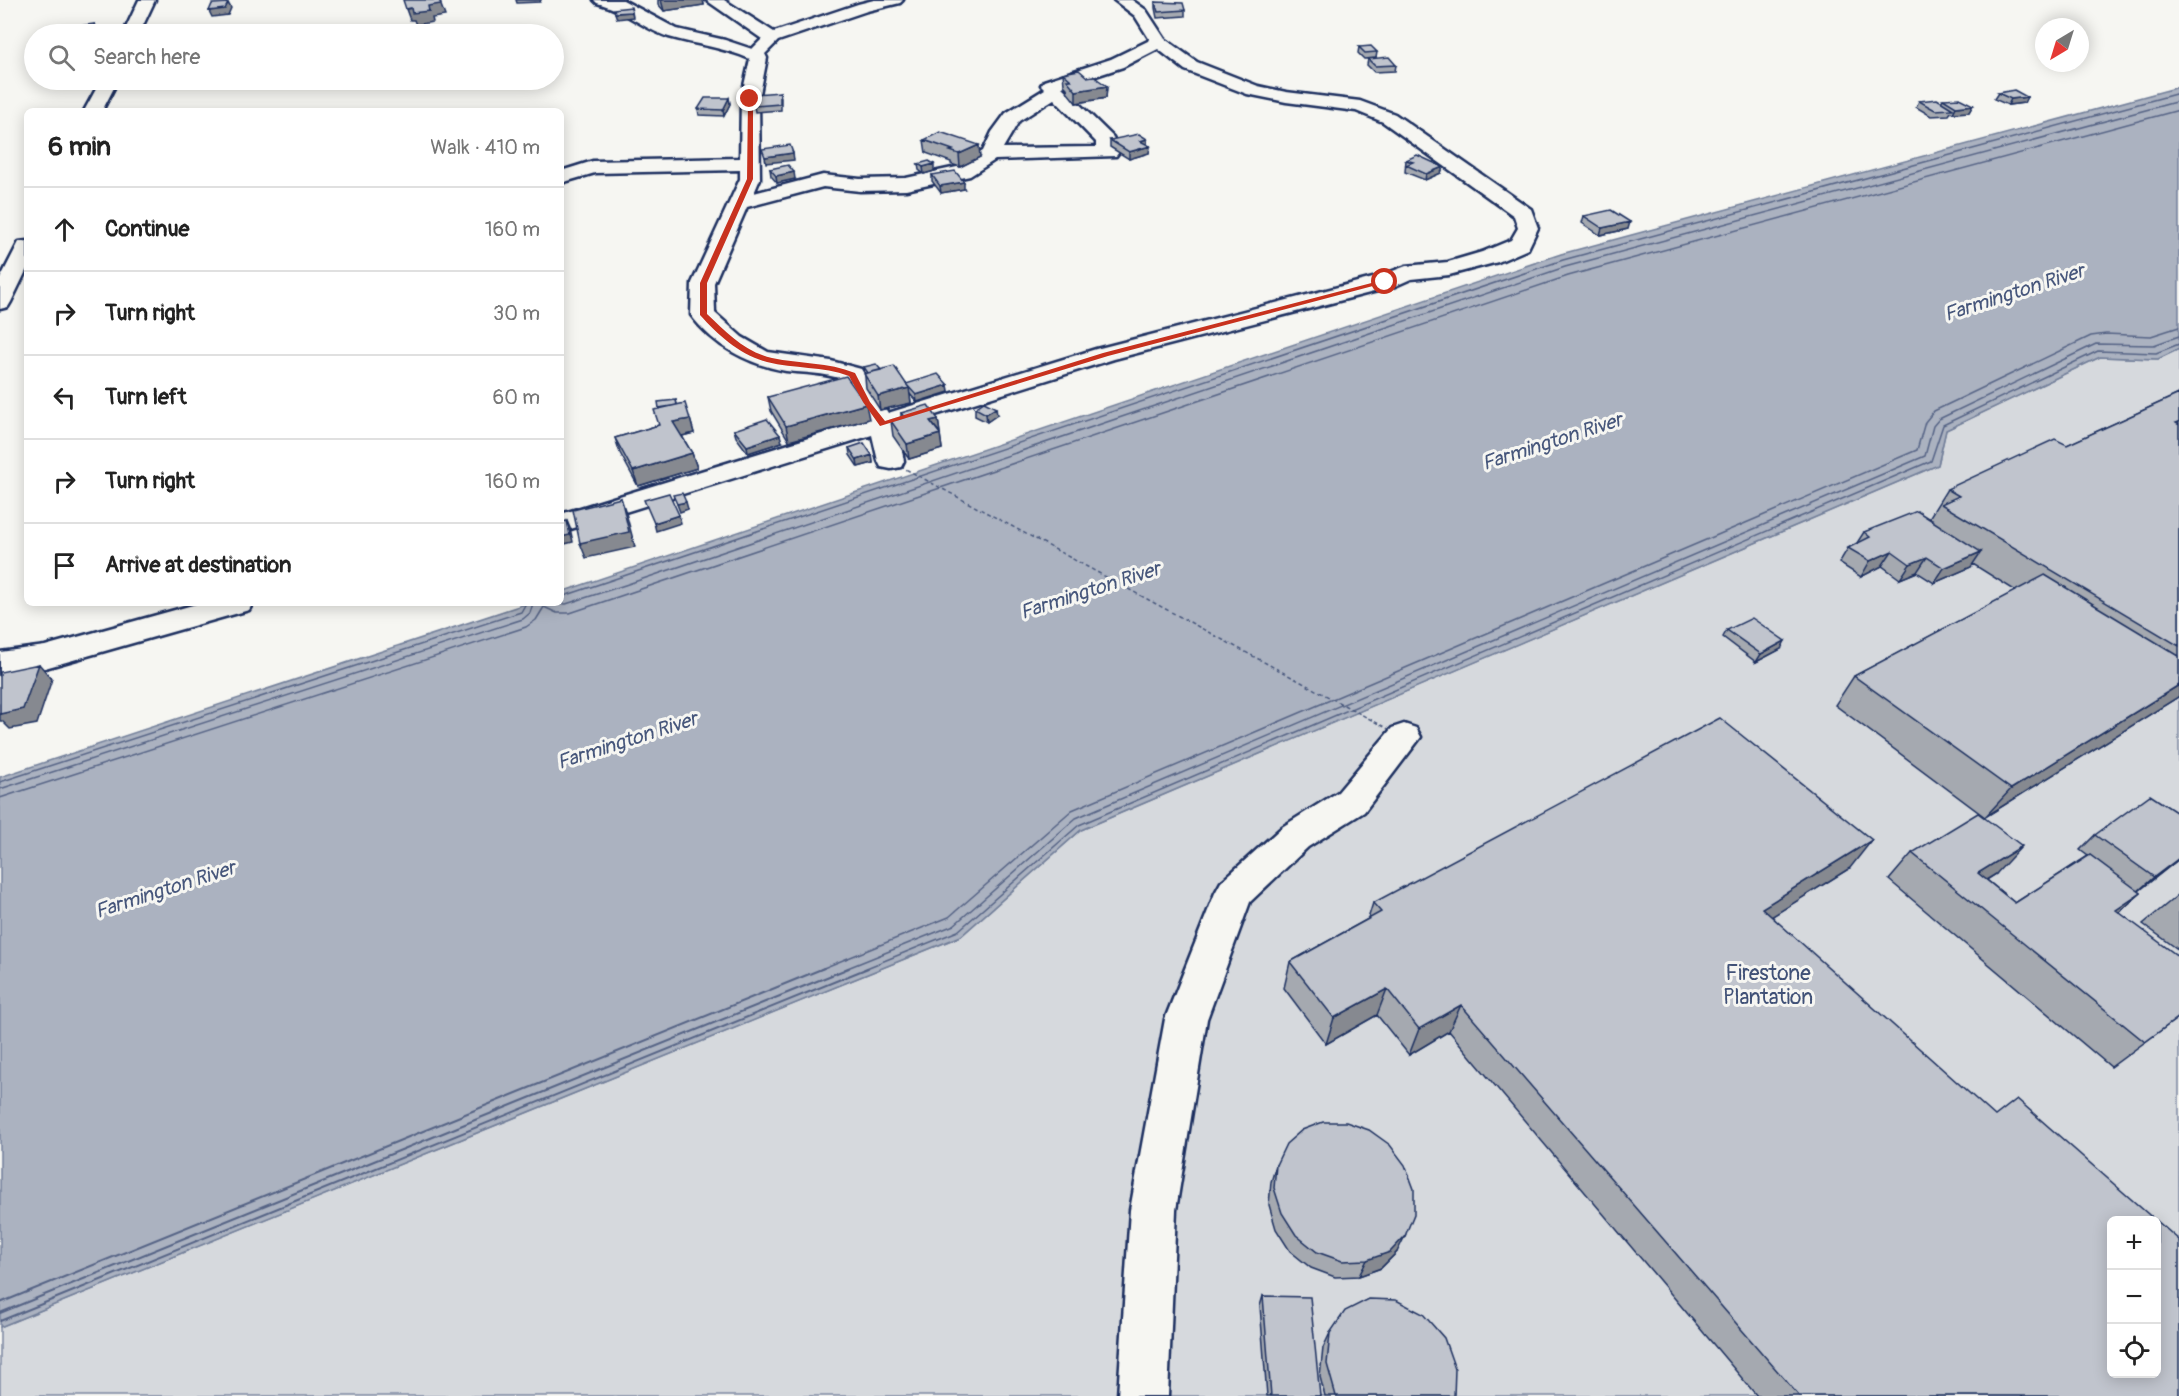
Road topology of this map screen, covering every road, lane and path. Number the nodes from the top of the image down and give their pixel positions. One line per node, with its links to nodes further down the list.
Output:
1 (147, 0): 6 (street)
2 (602, 0): 9 (street)
3 (714, 0): 7 (street)
4 (895, 0): 7 (street)
5 (1122, 0): 8 (street)
6 (135, 24)
7 (772, 38): 9 (street)
8 (1159, 42): 11 (street); 19 (street)
9 (755, 55): 14 (street)
10 (104, 90): 12 (street)
11 (1055, 90): 13 (street); 13 (street)
12 (95, 108)
13 (991, 154): 16 (street)
14 (750, 164): 15 (street); 16 (street)
15 (564, 176)
16 (740, 202): 19 (street)
17 (24, 253): 18 (street)
18 (0, 302)
19 (883, 424): 20 (street); 21 (street)
20 (891, 461)
21 (564, 522)
22 (226, 606): 23 (street)
23 (0, 663)
24 (1404, 737): 25 (street)
25 (1143, 1396)

